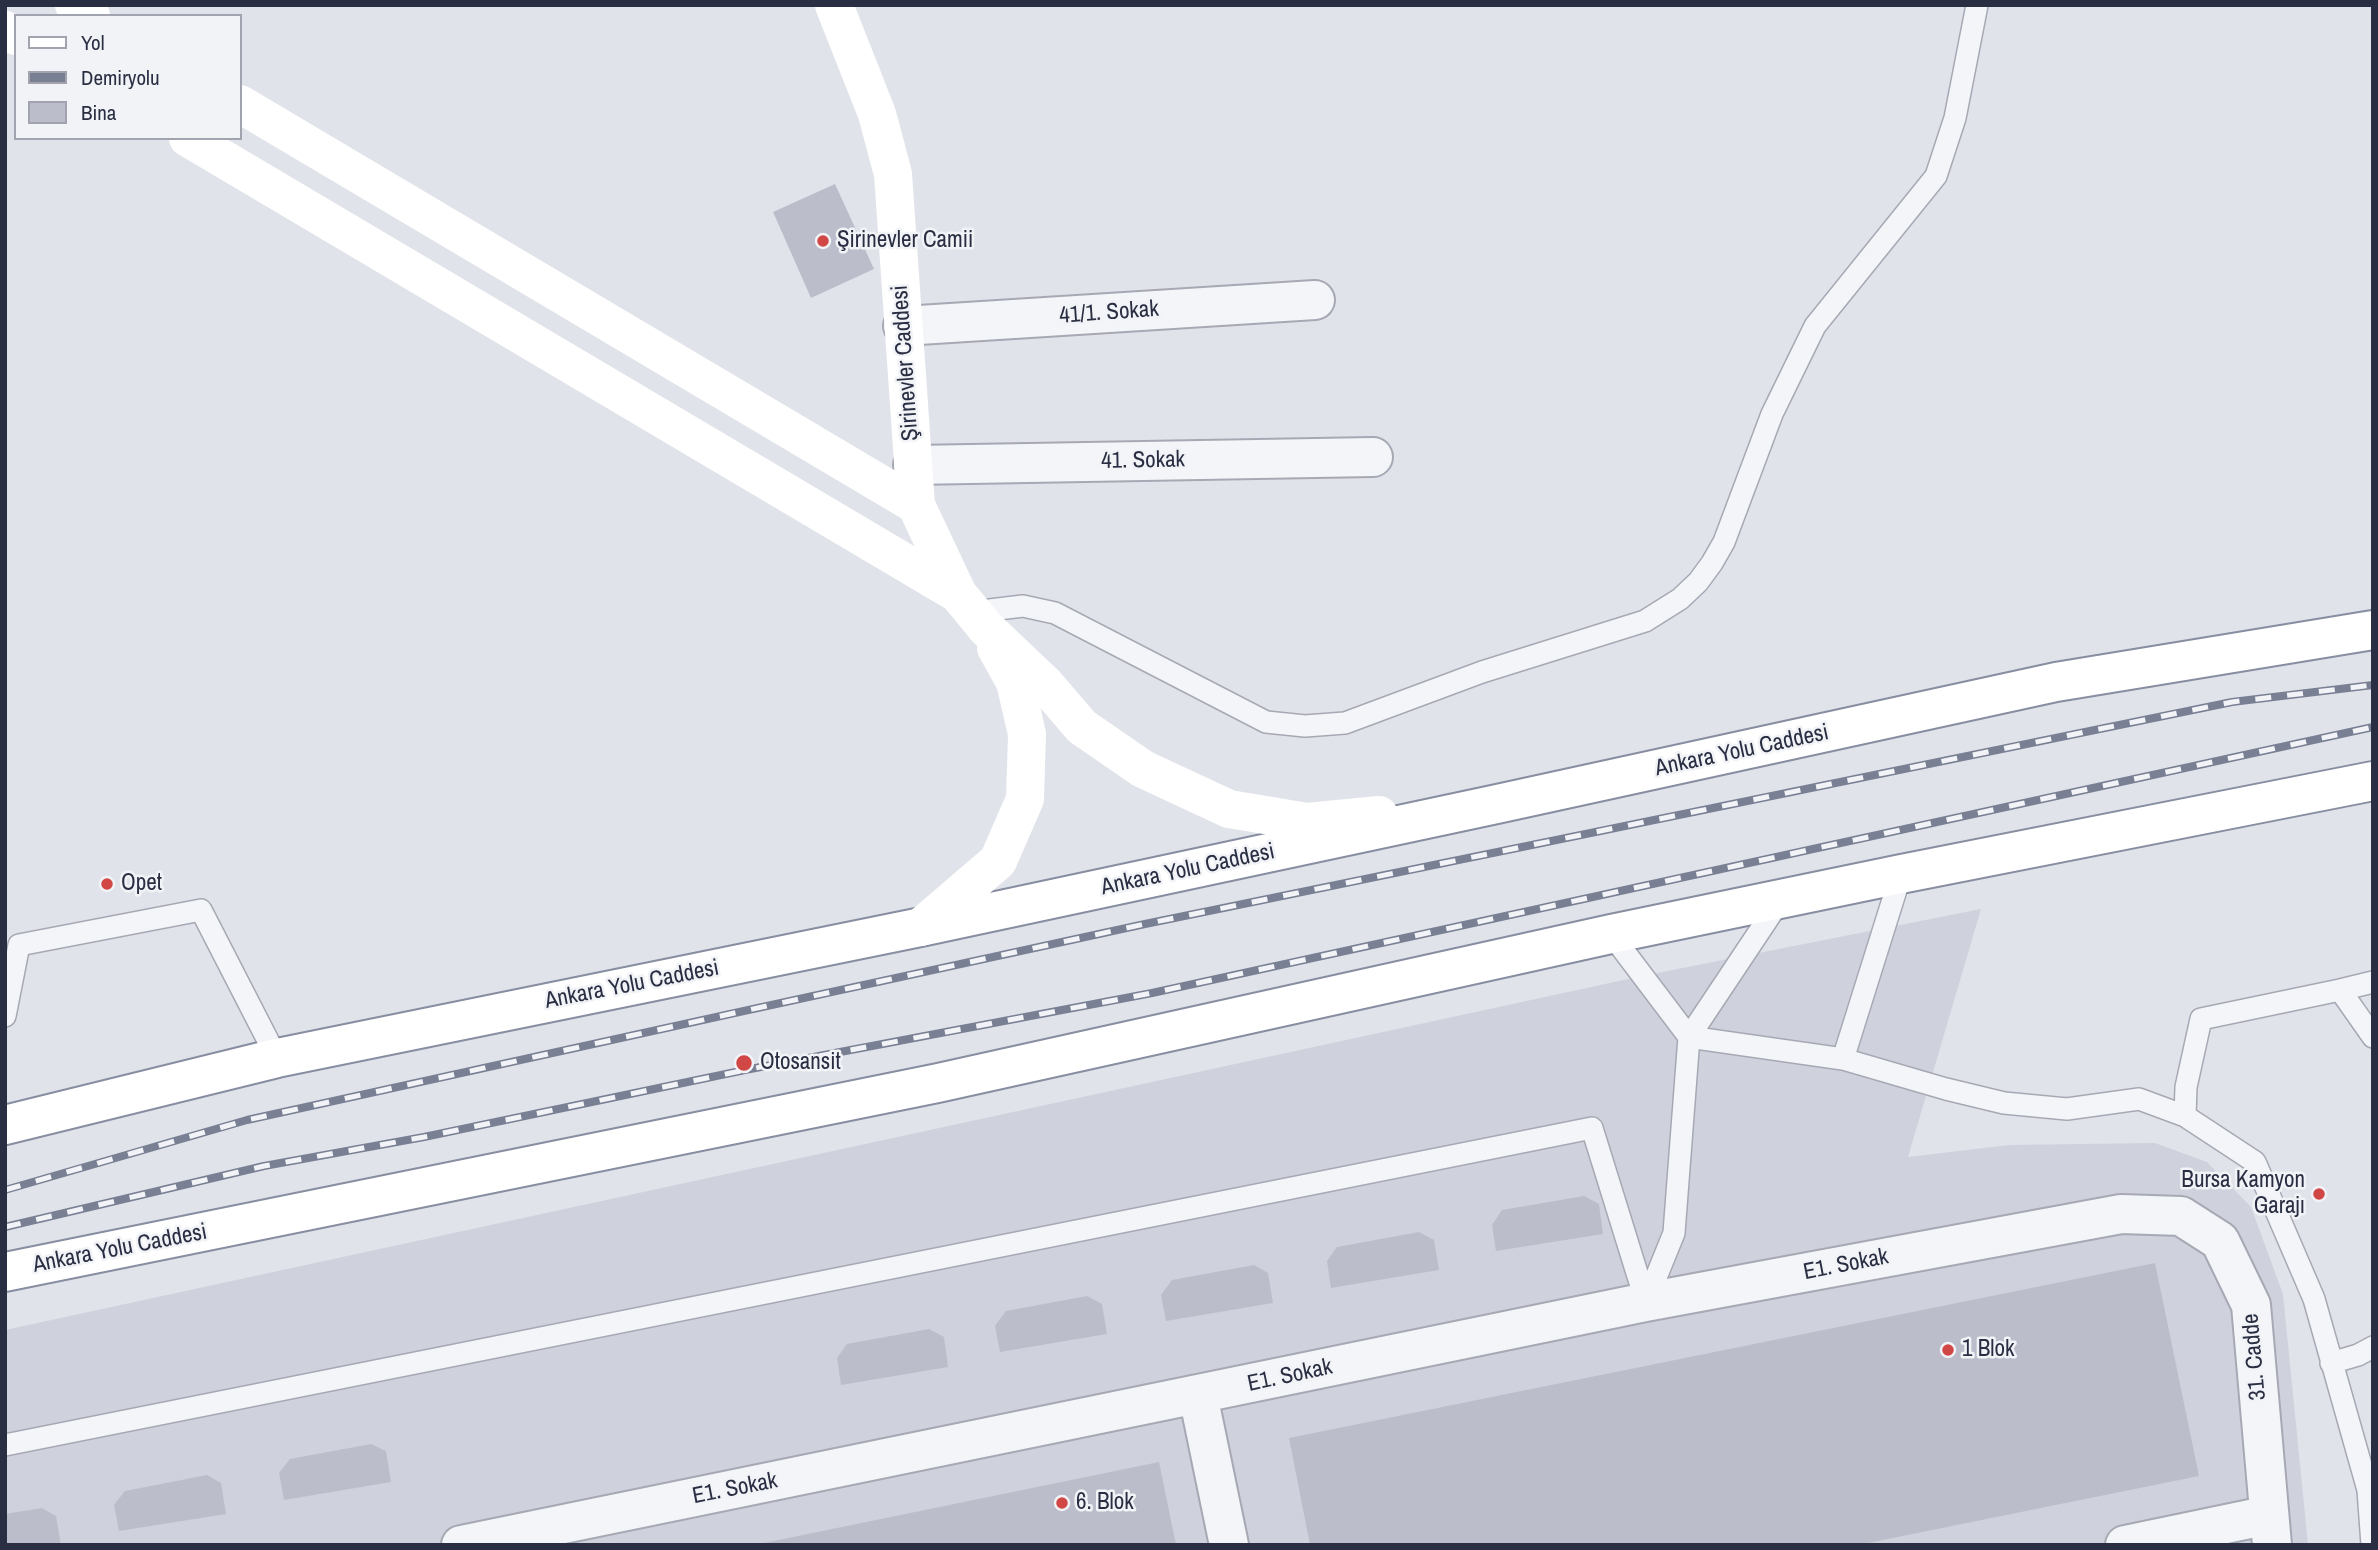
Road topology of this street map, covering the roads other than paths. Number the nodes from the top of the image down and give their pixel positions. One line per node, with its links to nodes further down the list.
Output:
1 (834, 5): 6 (main road, Şirinevler Caddesi)
2 (1977, 5): 10 (lane)
3 (242, 105): 9 (main road)
4 (191, 140): 10 (main road)
5 (1315, 300): 6 (street, 41/1. Sokak)
6 (904, 326): 8 (main road, Şirinevler Caddesi)
7 (1373, 457): 8 (street, 41. Sokak)
8 (913, 465): 9 (main road, Şirinevler Caddesi)
9 (916, 505): 10 (main road, Şirinevler Caddesi)
10 (972, 611): 13 (main road); 16 (main road, Şirinevler Caddesi)
11 (2373, 630): 13 (main road, Ankara Yolu Caddesi)
12 (2373, 781): 14 (main road, Ankara Yolu Caddesi)
13 (1497, 804): 16 (main road, Ankara Yolu Caddesi)
14 (1901, 874): 15 (main road, Ankara Yolu Caddesi); 24 (lane)
15 (1781, 899): 17 (main road, Ankara Yolu Caddesi); 21 (lane)
16 (921, 927): 23 (main road, Ankara Yolu Caddesi)
17 (1611, 934): 21 (lane); 28 (main road, Ankara Yolu Caddesi)
18 (2373, 982): 19 (lane)
19 (2340, 990): 22 (lane); 25 (lane)
20 (5, 1016): 23 (lane)
21 (1689, 1037): 24 (lane); 29 (lane)
22 (2373, 1037)
23 (276, 1058): 26 (main road, Ankara Yolu Caddesi)
24 (1843, 1059): 25 (lane)
25 (2185, 1115): 31 (lane)
26 (5, 1125)
27 (2121, 1214): 29 (street, E1. Sokak); 35 (street, 31. Cadde)
28 (5, 1272)
29 (1646, 1302): 32 (street, E1. Sokak); 33 (lane)
30 (2373, 1348): 31 (lane)
31 (2331, 1363): 34 (lane)
32 (1198, 1395): 36 (street, E1. Sokak); 37 (street)
33 (5, 1445)
34 (2370, 1490): 39 (lane)
35 (2270, 1530): 38 (street)
36 (461, 1545)
37 (1229, 1545)
38 (2125, 1545)
39 (2372, 1545)

